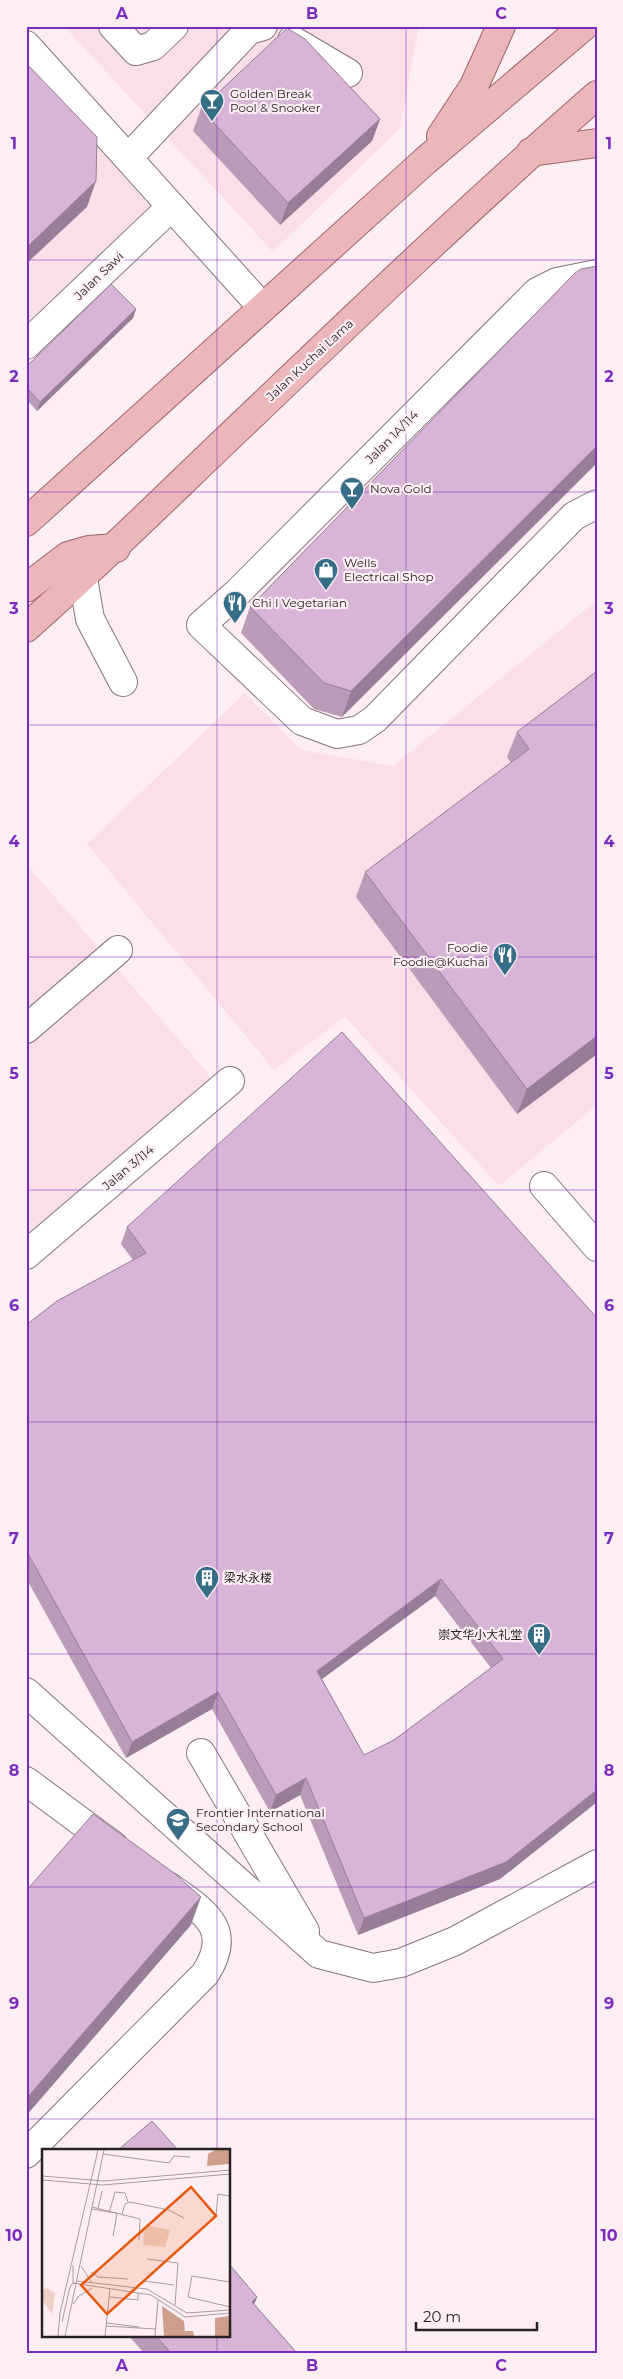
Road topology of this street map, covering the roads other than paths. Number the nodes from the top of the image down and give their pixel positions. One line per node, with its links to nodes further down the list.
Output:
1 (113, 26): 2 (street)
2 (174, 26)
3 (263, 26): 12 (street)
4 (270, 26): 8 (street)
5 (501, 26): 13 (main road)
6 (584, 26): 13 (main road)
7 (26, 45): 12 (street)
8 (348, 73)
9 (597, 95): 11 (main road, Jalan Kuchai Lama)
10 (597, 143): 11 (main road)
11 (532, 152): 20 (main road, Jalan Kuchai Lama)
12 (128, 158): 14 (street)
13 (425, 161): 16 (main road)
14 (172, 207): 16 (street); 17 (street, Jalan Sawi)
15 (597, 274): 18 (street, Jalan 1A/114)
16 (262, 306): 19 (main road)
17 (26, 345)
18 (597, 504)
19 (26, 522)
20 (116, 548): 21 (main road, Jalan Kuchai Lama); 22 (main road)
21 (83, 578): 23 (main road, Jalan Kuchai Lama); 24 (street)
22 (26, 588)
23 (26, 628)
24 (123, 682)
25 (118, 950): 26 (street)
26 (26, 1028)
27 (230, 1081): 30 (street, Jalan 3/114)
28 (544, 1186): 29 (street)
29 (597, 1247)
30 (26, 1255)
31 (26, 1692): 35 (street)
32 (201, 1753): 35 (street)
33 (26, 1781): 36 (street)
34 (597, 1864): 35 (street)
35 (318, 1954)
36 (26, 2154)

